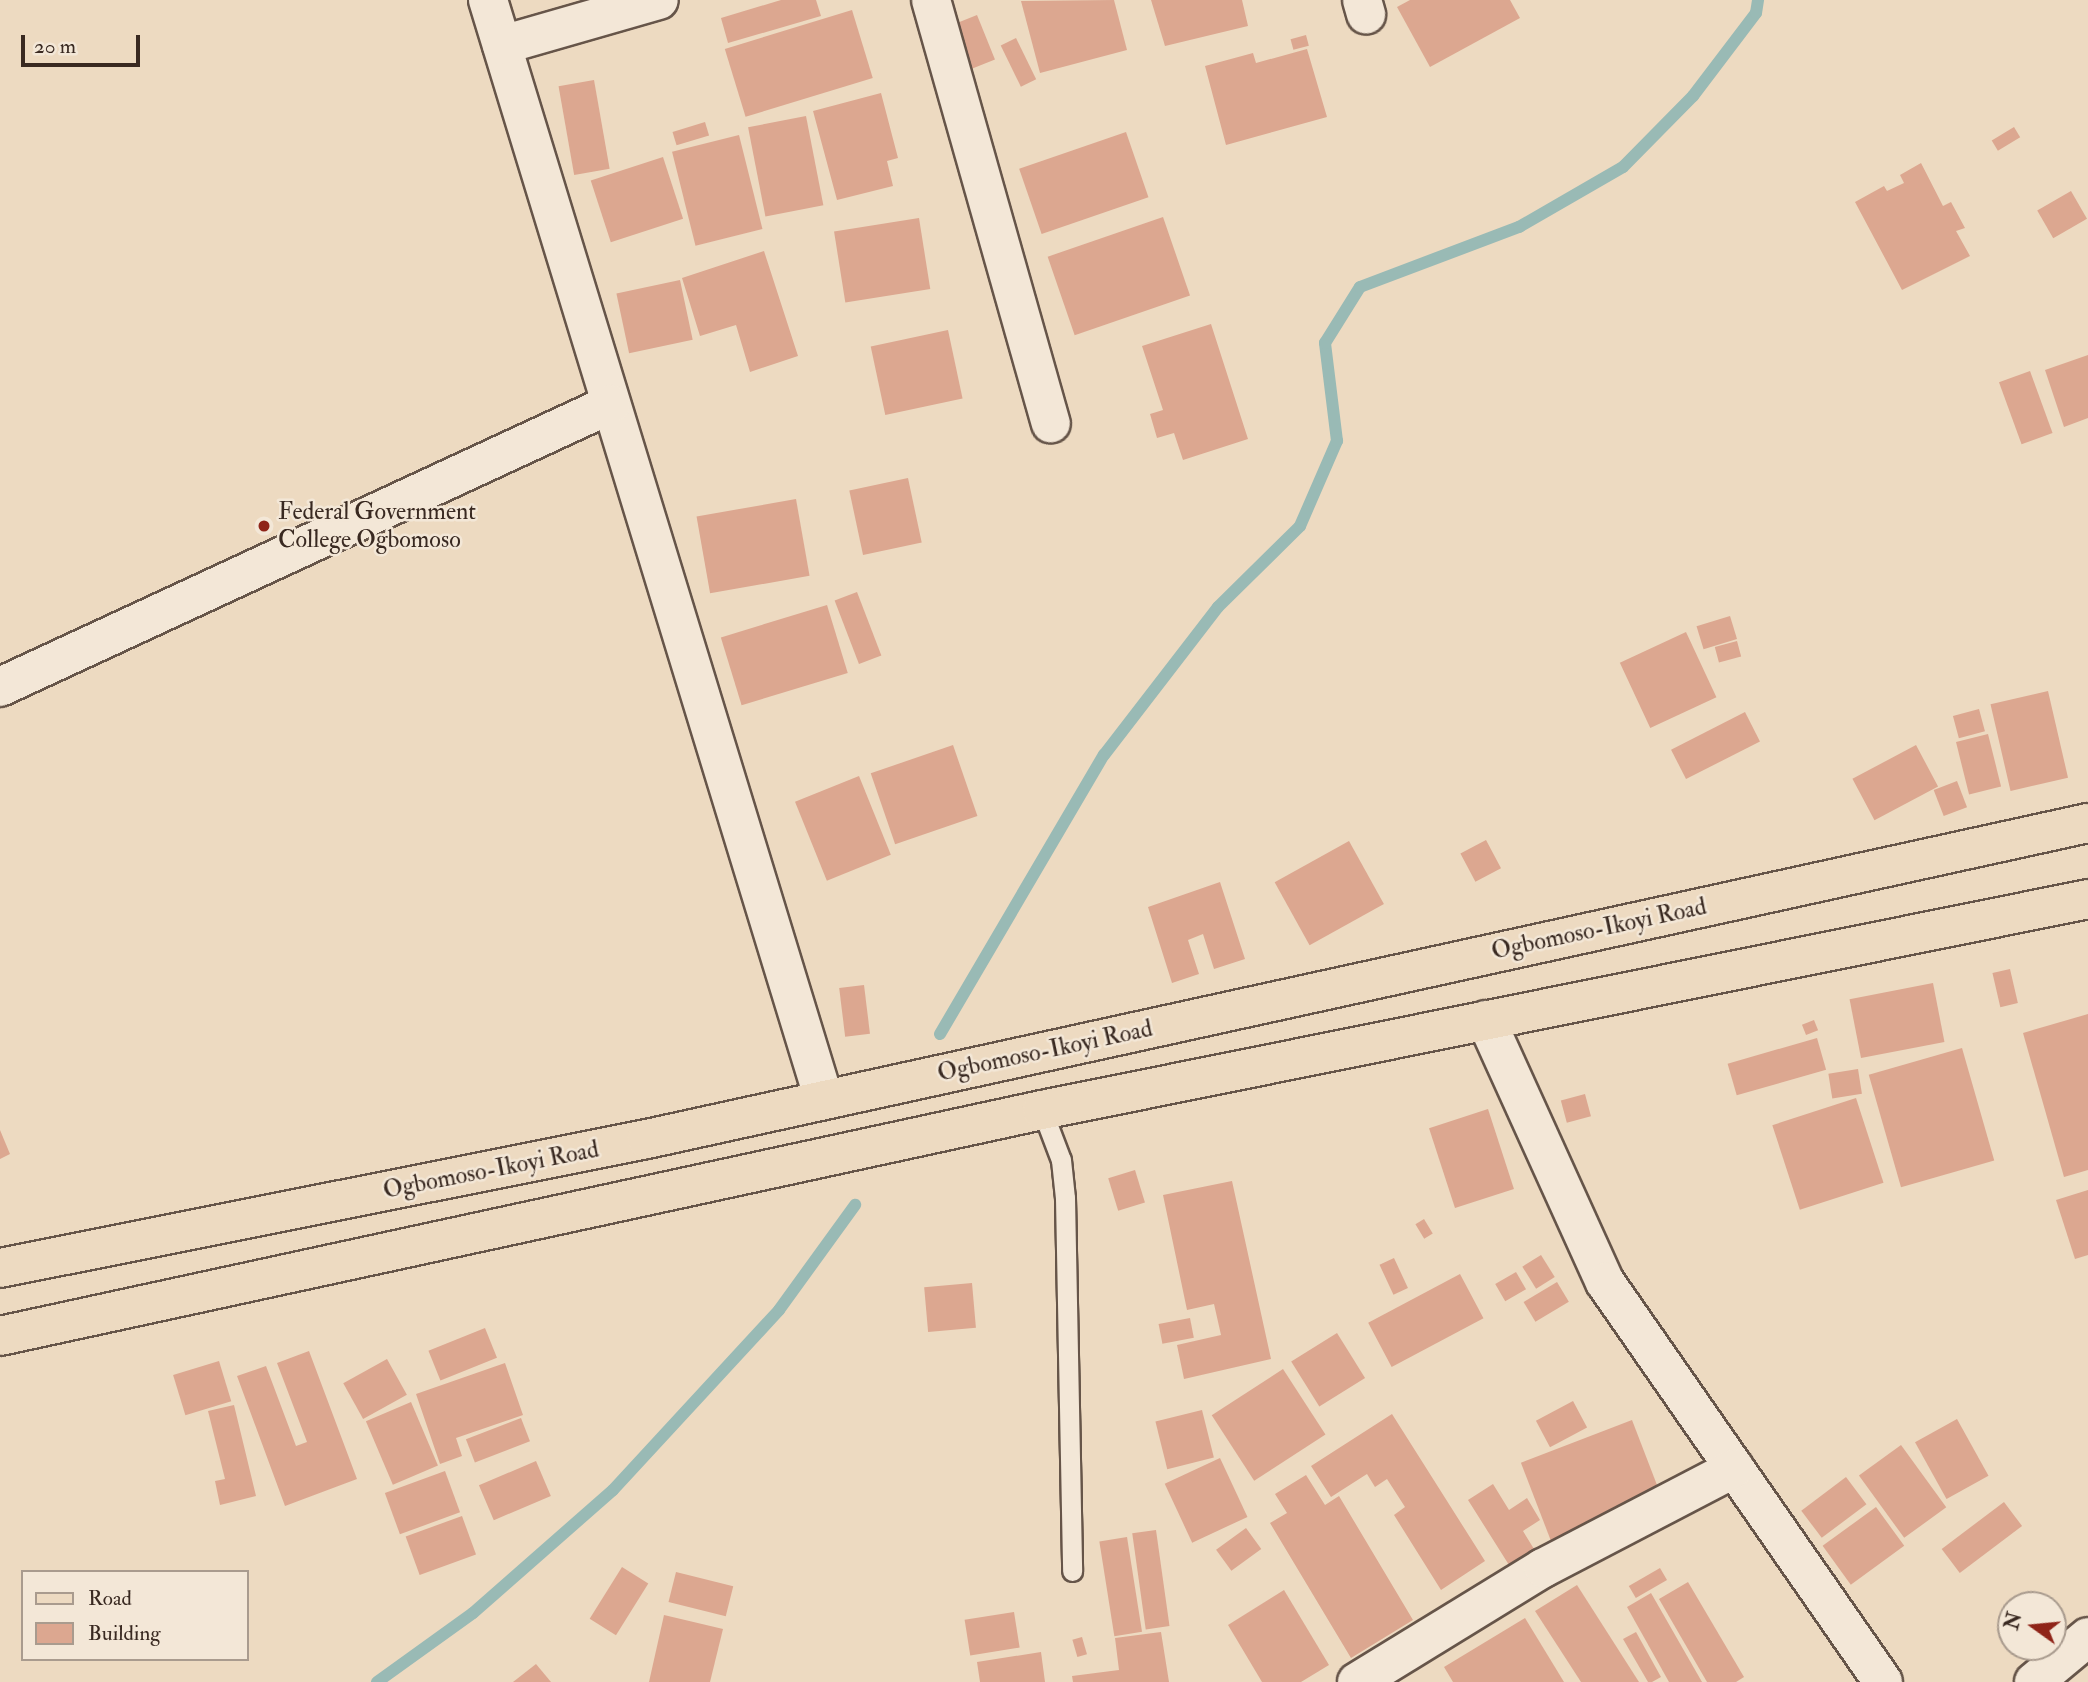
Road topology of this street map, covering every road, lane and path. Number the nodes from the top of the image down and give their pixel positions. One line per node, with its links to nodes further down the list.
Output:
1 (488, 0): 4 (street)
2 (659, 0): 4 (street)
3 (930, 0): 6 (street)
4 (502, 45): 5 (street)
5 (611, 404): 7 (street); 11 (street)
6 (1051, 423)
7 (0, 687)
8 (2088, 823): 11 (main road, Ogbomoso-Ikoyi Road)
9 (2088, 899): 10 (main road)
10 (1486, 1020): 12 (main road); 15 (street)
11 (824, 1100): 13 (main road, Ogbomoso-Ikoyi Road)
12 (1042, 1110): 14 (main road); 16 (lane)
13 (0, 1268)
14 (0, 1336)
15 (1735, 1468): 18 (street); 19 (street)
16 (1072, 1571)
17 (2088, 1637): 20 (street)
18 (1357, 1682)
19 (1883, 1682)
20 (2034, 1682)

